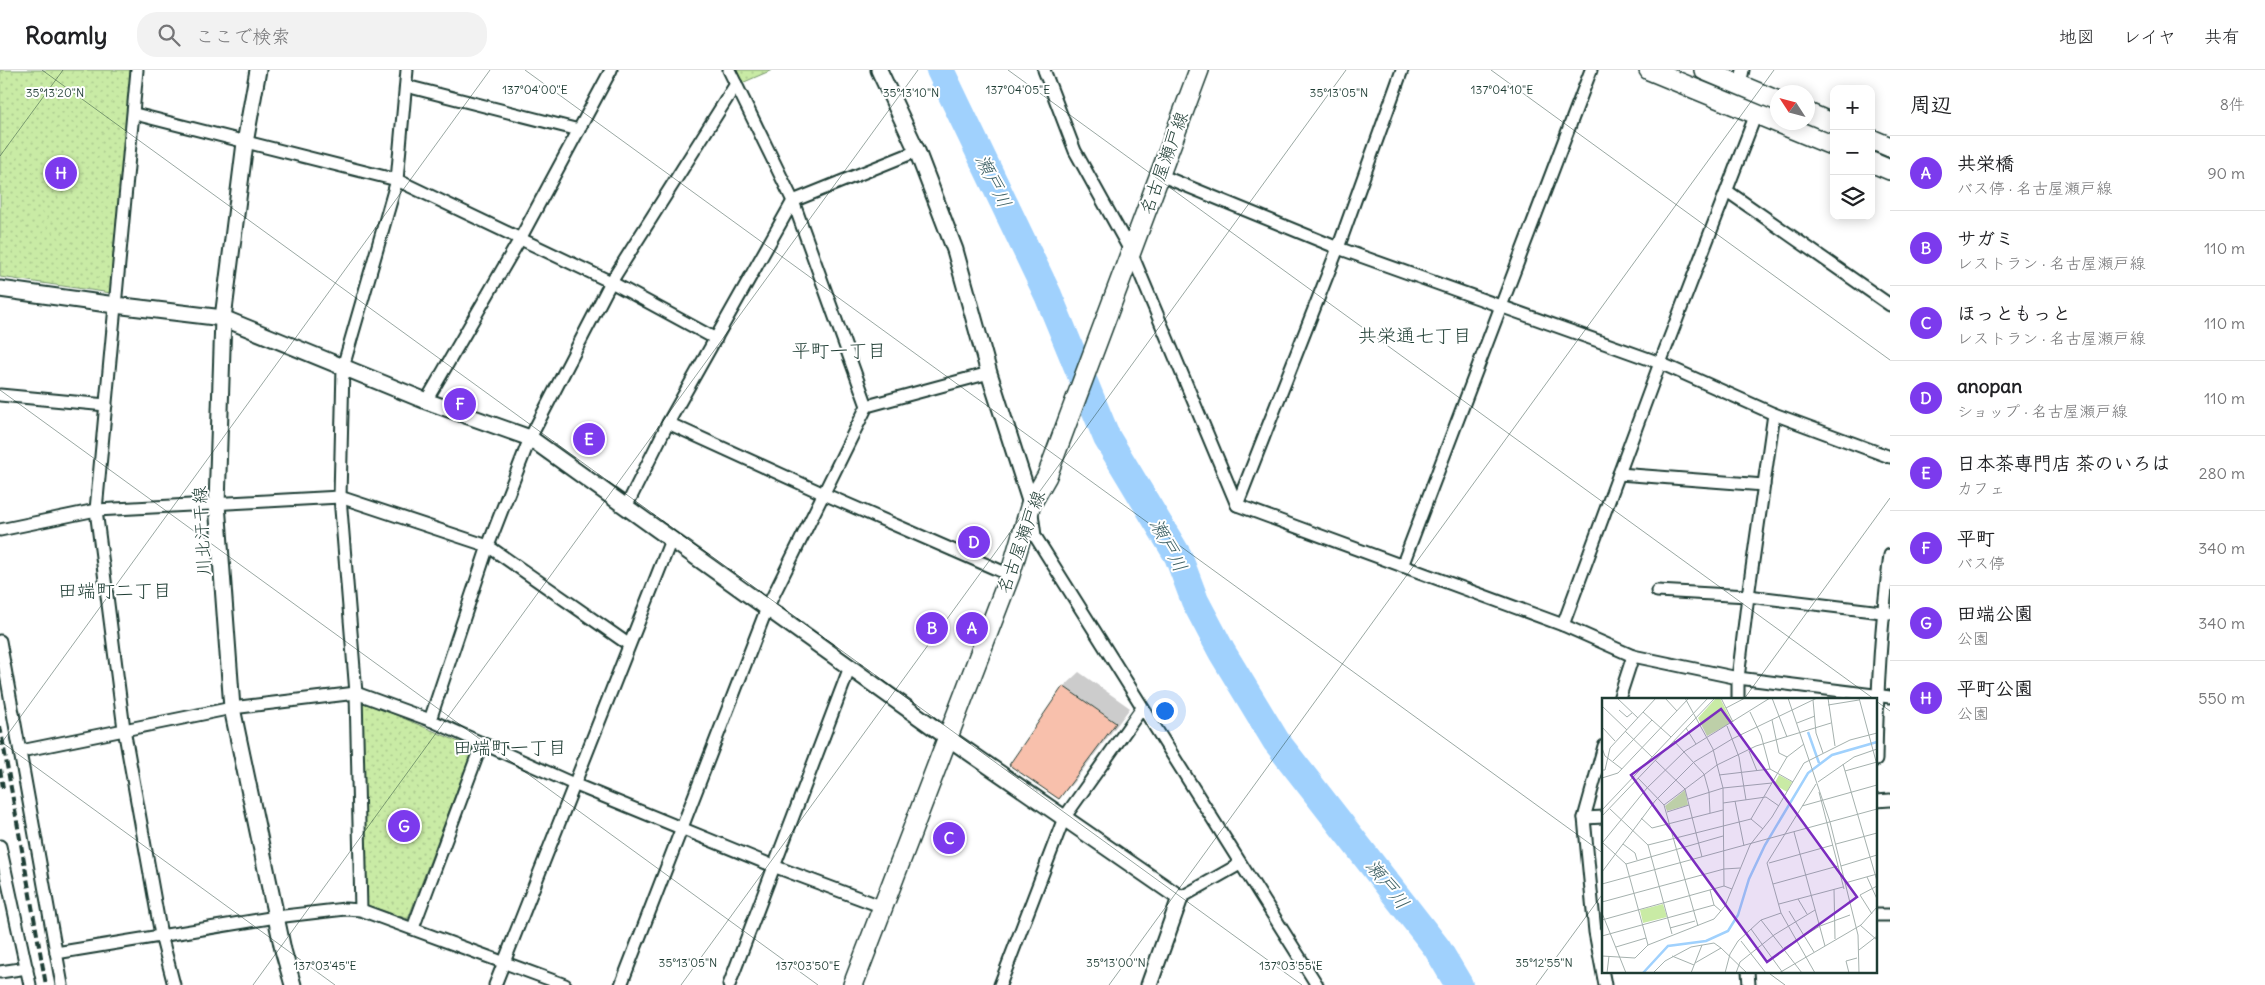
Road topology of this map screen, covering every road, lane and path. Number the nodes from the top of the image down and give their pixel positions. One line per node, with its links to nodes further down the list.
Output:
1 (137, 70): 17 (street)
2 (258, 70): 23 (street, 川北汗干線)
3 (407, 70): 15 (street)
4 (610, 70): 21 (street)
5 (729, 70): 14 (street)
6 (879, 70): 26 (street)
7 (1044, 70): 35 (street)
8 (1198, 70): 29 (main road, 名古屋瀬戸線)
9 (1402, 70): 34 (street)
10 (1591, 70): 40 (street)
11 (1649, 70): 18 (main road)
12 (1704, 70): 13 (main road)
13 (1742, 78): 16 (main road)
14 (736, 84): 32 (street); 36 (street)
15 (406, 86): 21 (street); 30 (street)
16 (1770, 95)
17 (135, 114): 23 (street); 38 (street)
18 (1756, 114): 24 (main road); 31 (street)
19 (1815, 116): 20 (main road)
20 (1830, 122)
21 (580, 130): 33 (street)
22 (1875, 141): 25 (main road)
23 (245, 143): 30 (street); 41 (street, 川北汗干線)
24 (1830, 144)
25 (1890, 147)
26 (917, 151): 32 (street); 45 (street)
27 (1875, 164): 28 (main road)
28 (1890, 170)
29 (1160, 176): 34 (street); 35 (main road, 名古屋瀬戸線)
30 (397, 180): 33 (street); 44 (street)
31 (1727, 191): 39 (street); 43 (street)
32 (793, 201): 42 (street); 49 (street)
33 (520, 239): 36 (street); 47 (street)
34 (1338, 248): 40 (street); 60 (street)
35 (1131, 252): 59 (main road, 名古屋瀬戸線); 60 (street)
36 (611, 282): 42 (street); 52 (street)
37 (0, 288): 38 (street)
38 (115, 305): 41 (street); 48 (street)
39 (1890, 305)
40 (1502, 306): 43 (street); 67 (street)
41 (223, 318): 44 (street); 58 (street, 川北汗干線)
42 (716, 339): 51 (street)
43 (1660, 363): 50 (street); 54 (street)
44 (343, 368): 47 (street); 57 (street)
45 (988, 374): 49 (street); 59 (street)
46 (0, 395): 48 (street)
47 (426, 401): 52 (street)
48 (106, 406): 62 (street)
49 (868, 406): 56 (street)
50 (1774, 414): 53 (street); 55 (street)
51 (668, 423): 56 (street); 61 (street)
52 (530, 438): 61 (street); 65 (street)
53 (1890, 457)
54 (1619, 474): 55 (street); 73 (street)
55 (1764, 485): 70 (street)
56 (824, 494): 68 (street); 71 (street)
57 (340, 498): 58 (street); 65 (street); 79 (street)
58 (217, 504): 62 (street); 84 (street, 川北汗干線)
59 (1031, 504): 68 (main road, 名古屋瀬戸線); 85 (street)
60 (1237, 505): 67 (street)
61 (626, 507): 64 (street)
62 (96, 510): 63 (street); 87 (street)
63 (0, 530)
64 (671, 540): 71 (street); 75 (street)
65 (488, 546): 75 (street); 86 (street)
66 (1890, 555): 72 (street)
67 (1402, 566): 73 (street)
68 (1010, 575): 88 (main road, 名古屋瀬戸線)
69 (1657, 591): 70 (street)
70 (1748, 596): 72 (street); 78 (street)
71 (767, 608): 77 (street); 96 (street)
72 (1886, 612): 80 (street)
73 (1563, 625): 76 (street)
74 (0, 641): 90 (street)
75 (628, 644): 92 (street)
76 (1633, 656): 78 (street); 82 (street)
77 (850, 667): 88 (street); 99 (street)
78 (1738, 678): 80 (street); 83 (street)
79 (356, 693): 84 (street); 86 (street); 102 (street)
80 (1877, 696): 81 (street)
81 (1890, 697)
82 (1619, 698)
83 (1738, 698)
84 (232, 708): 87 (street); 103 (street, 川北汗干線)
85 (1142, 708): 94 (street); 98 (street)
86 (430, 720): 89 (street)
87 (124, 729): 90 (street); 106 (street)
88 (947, 736): 94 (street); 101 (main road, 名古屋瀬戸線)
89 (482, 743): 92 (street); 104 (street)
90 (21, 751): 107 (street)
91 (1602, 753): 95 (street)
92 (576, 784): 96 (street); 109 (street)
93 (1602, 817): 95 (street)
94 (1064, 818): 100 (street); 123 (street)
95 (1584, 818): 105 (street)
96 (682, 828): 99 (street); 120 (street)
97 (0, 846): 110 (street)
98 (1240, 864): 100 (street); 125 (street)
99 (776, 867): 101 (street); 121 (street)
100 (1180, 898): 124 (street)
101 (882, 907): 122 (main road, 名古屋瀬戸線)
102 (361, 910): 103 (street); 104 (street)
103 (276, 917): 106 (street); 117 (street, 川北汗干線)
104 (413, 928): 109 (street)
105 (1599, 931): 108 (street)
106 (161, 935): 107 (street); 116 (street)
107 (56, 953): 115 (street)
108 (1602, 958)
109 (504, 963): 118 (street); 119 (street)
110 (27, 968): 111 (street); 114 (street)
111 (0, 972)
112 (1604, 972): 126 (street)
113 (1748, 972): 127 (street)
114 (30, 985)
115 (62, 985)
116 (174, 985)
117 (293, 985)
118 (495, 985)
119 (565, 985)
120 (621, 985)
121 (729, 985)
122 (852, 985)
123 (1000, 985)
124 (1149, 985)
125 (1317, 985)
126 (1605, 985)
127 (1749, 985)

